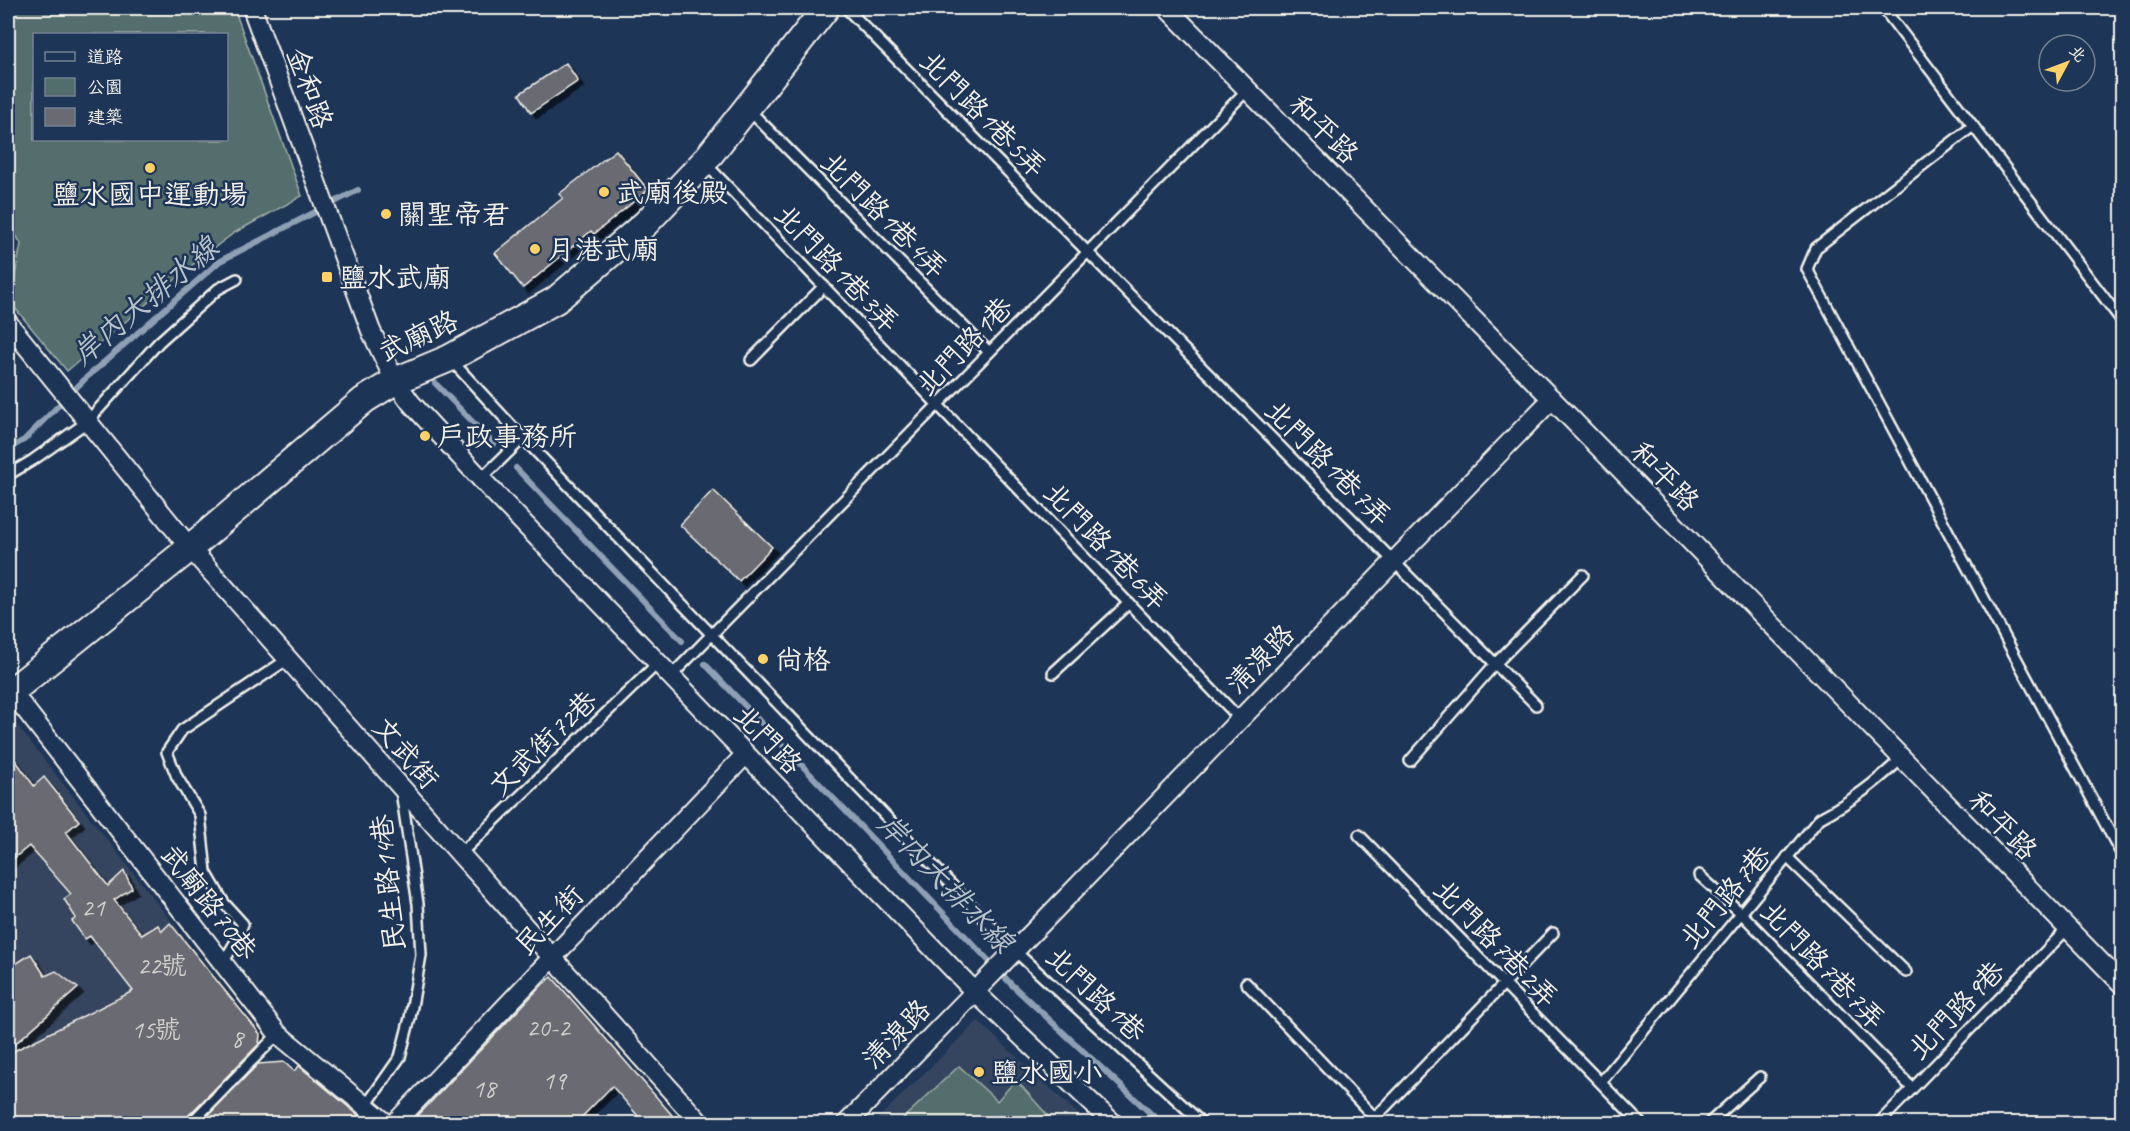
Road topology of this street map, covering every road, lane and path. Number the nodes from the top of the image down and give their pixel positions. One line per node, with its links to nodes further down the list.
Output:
1 (252, 8): 18 (street, 金和路)
2 (826, 8): 7 (street, 武廟路)
3 (846, 8): 10 (lane, 北門路1巷5弄)
4 (1167, 8): 6 (street, 和平路)
5 (1883, 8): 8 (lane)
6 (1248, 89): 10 (lane, 北門路1巷); 19 (street, 和平路)
7 (747, 109): 9 (street, 武廟路); 15 (lane, 北門路1巷4弄)
8 (1973, 126): 13 (lane); 43 (lane)
9 (704, 162): 12 (lane, 北門路1巷3弄); 16 (street, 武廟路)
10 (1088, 252): 15 (lane, 北門路1巷); 26 (lane, 北門路1巷7弄)
11 (237, 279): 21 (lane)
12 (824, 286): 17 (lane); 20 (lane, 北門路1巷3弄)
13 (2122, 321)
14 (8, 323): 21 (street, 文武街)
15 (989, 352): 20 (lane, 北門路1巷)
16 (450, 358): 18 (street, 武廟路); 22 (lane, 北門路1巷)
17 (751, 360)
18 (395, 381): 24 (street, 北門路); 25 (street, 武廟路)
19 (1552, 399): 26 (street, 清湶路); 38 (street, 和平路)
20 (938, 405): 28 (lane, 北門路1巷6弄); 29 (lane, 北門路1巷)
21 (82, 417): 23 (lane); 25 (street, 文武街)
22 (523, 438): 24 (lane); 29 (lane, 北門路1巷)
23 (8, 475)
24 (481, 479): 32 (street, 北門路)
25 (190, 548): 30 (street, 文武街); 34 (street, 武廟路)
26 (1394, 561): 31 (lane, 北門路1巷7弄); 36 (street, 清湶路)
27 (1584, 576): 31 (lane)
28 (1130, 603): 33 (lane); 36 (lane, 北門路1巷6弄)
29 (712, 635): 32 (lane, 北門路1巷); 49 (lane, 北門路1巷)
30 (288, 659): 40 (street, 文武街); 51 (lane)
31 (1495, 664): 35 (lane, 北門路1巷7弄); 39 (lane)
32 (664, 669): 37 (street, 北門路); 42 (lane, 文武街72巷)
33 (1053, 673)
34 (9, 693): 51 (street, 武廟路70巷)
35 (1536, 705)
36 (1240, 719): 49 (street, 清湶路)
37 (745, 755): 50 (street, 民生街); 56 (street, 北門路)
38 (1901, 759): 44 (lane, 北門路7巷); 47 (street, 和平路)
39 (1410, 761)
40 (400, 786): 42 (street, 文武街); 61 (lane, 民生路14巷)
41 (1359, 835): 54 (lane, 北門路7巷2弄)
42 (460, 854): 50 (street, 文武街)
43 (2122, 855)
44 (1787, 857): 46 (lane, 北門路7巷); 52 (lane)
45 (1699, 875): 46 (lane, 北門路7巷7弄)
46 (1741, 913): 59 (lane, 北門路7巷); 60 (lane, 北門路7巷7弄)
47 (2067, 929): 55 (street, 和平路); 60 (lane, 北門路9巷)
48 (1553, 933): 54 (lane)
49 (1012, 954): 56 (street, 清湶路); 69 (lane, 北門路1巷)
50 (551, 957): 65 (street, 民生街); 66 (street, 文武街)
51 (222, 963): 57 (street, 武廟路70巷)
52 (1906, 972)
53 (1246, 983): 62 (lane)
54 (1504, 983): 59 (lane, 北門路7巷2弄); 62 (lane)
55 (2122, 984)
56 (979, 987): 67 (street, 清湶路); 68 (street, 北門路)
57 (278, 1034): 61 (street, 武廟路70巷); 63 (lane)
58 (1760, 1077): 71 (lane)
59 (1601, 1082): 70 (lane, 北門路7巷2弄)
60 (1912, 1088): 72 (lane, 北門路9巷)
61 (365, 1107): 64 (street, 武廟路70巷)
62 (1372, 1120)
63 (190, 1124)
64 (387, 1124)
65 (394, 1124)
66 (701, 1124)
67 (846, 1124)
68 (1114, 1124)
69 (1203, 1124)
70 (1641, 1124)
71 (1708, 1124)
72 (1878, 1124)

